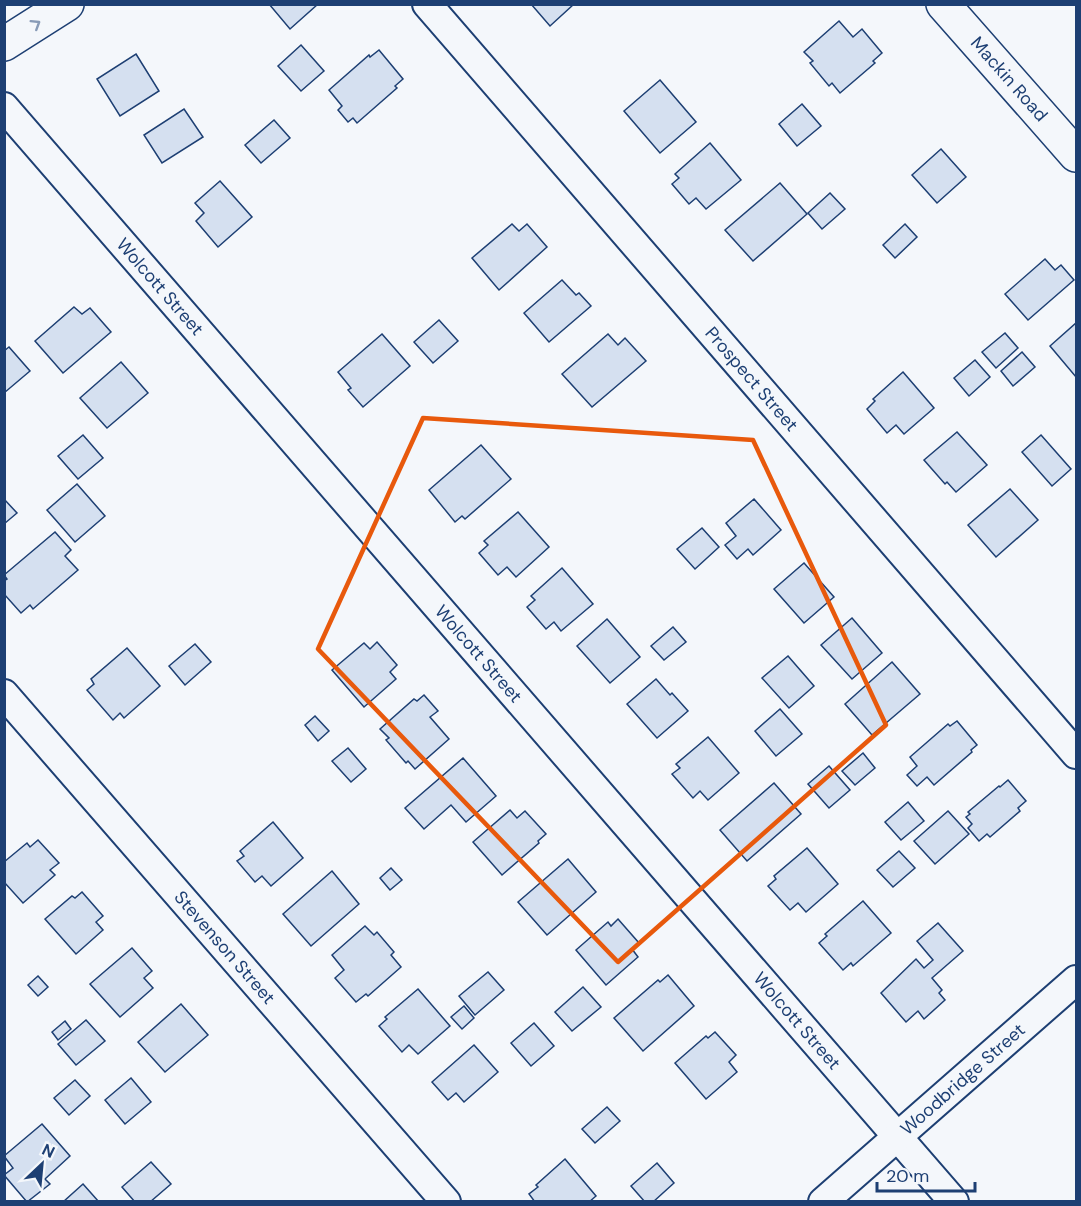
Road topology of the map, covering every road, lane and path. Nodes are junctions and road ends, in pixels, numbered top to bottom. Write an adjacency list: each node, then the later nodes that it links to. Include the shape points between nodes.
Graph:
1 (67, 4): 4 (street, one-way to 1)
2 (427, 4): 8 (street, Prospect Street)
3 (943, 4): 6 (street, Mackin Road)
4 (4, 44)
5 (4, 107): 10 (street, Wolcott Street)
6 (1077, 156)
7 (4, 694): 11 (street, Stevenson Street)
8 (1077, 754)
9 (1077, 980): 10 (street, Woodbridge Street)
10 (898, 1137): 12 (street, Woodbridge Street); 13 (street, Wolcott Street)
11 (446, 1202)
12 (823, 1202)
13 (954, 1202)

